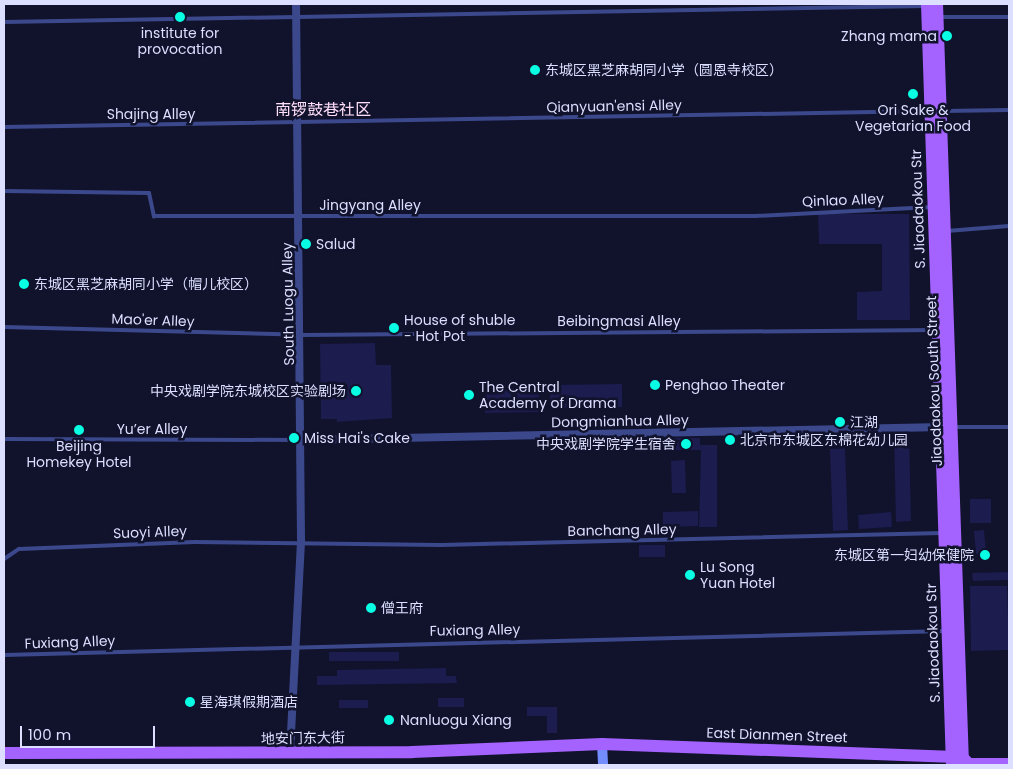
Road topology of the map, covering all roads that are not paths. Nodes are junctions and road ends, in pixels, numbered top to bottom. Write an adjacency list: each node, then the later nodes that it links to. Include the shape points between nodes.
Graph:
1 (296, 4): 3 (street, South Luogu Alley)
2 (930, 5): 3 (lane); 4 (main road, Jiaodaokou South Street); 8 (main road, Jiaodaokou South Street)
3 (296, 15): 6 (lane); 9 (street, South Luogu Alley)
4 (937, 17): 5 (lane); 8 (main road, Jiaodaokou South Street)
5 (1009, 17)
6 (4, 22)
7 (1009, 110): 8 (lane, Qianyuan'ensi Alley)
8 (935, 111): 9 (lane, Qianyuan'ensi Alley); 12 (main road, S. Jiaodaokou Str); 16 (main road, Jiaodaokou South Street)
9 (299, 124): 10 (lane, Shajing Alley); 13 (street, South Luogu Alley)
10 (4, 127)
11 (4, 191): 13 (lane, Jingyang Alley, via 149,193 154,216)
12 (932, 207): 14 (lane, Qinlao Alley); 18 (main road, S. Jiaodaokou Str)
13 (298, 216): 14 (lane, Jingyang Alley); 19 (street, South Luogu Alley)
14 (755, 216)
15 (1009, 226): 16 (lane)
16 (944, 231): 20 (main road, Jiaodaokou South Street)
17 (4, 327): 19 (lane, Mao'er Alley)
18 (936, 330): 19 (lane, Beibingmasi Alley); 20 (main road, S. Jiaodaokou Str)
19 (302, 335): 23 (street, South Luogu Alley)
20 (945, 427): 21 (lane); 23 (street, Dongmianhua Alley); 24 (main road, S. Jiaodaokou Str); 33 (main road, Jiaodaokou South Street)
21 (1009, 427)
22 (4, 439): 23 (lane, Yu’er Alley)
23 (301, 440): 25 (street, South Luogu Alley)
24 (944, 533): 25 (lane, Banchang Alley, via 441,545); 27 (main road, S. Jiaodaokou Str)
25 (301, 540): 26 (lane, Suoyi Alley, via 19,549); 28 (street, South Luogu Alley)
26 (4, 559)
27 (947, 631): 28 (lane, Fuxiang Alley); 33 (main road, S. Jiaodaokou Str)
28 (296, 646): 29 (lane, Fuxiang Alley); 31 (street, South Luogu Alley)
29 (4, 655)
30 (602, 744): 31 (main road, 地安门东大街); 33 (main road, East Dianmen Street); 35 (street)
31 (290, 752): 32 (main road, 地安门东大街)
32 (4, 753)
33 (957, 761): 34 (main road, East Dianmen Street)
34 (1009, 764)
35 (603, 765)

